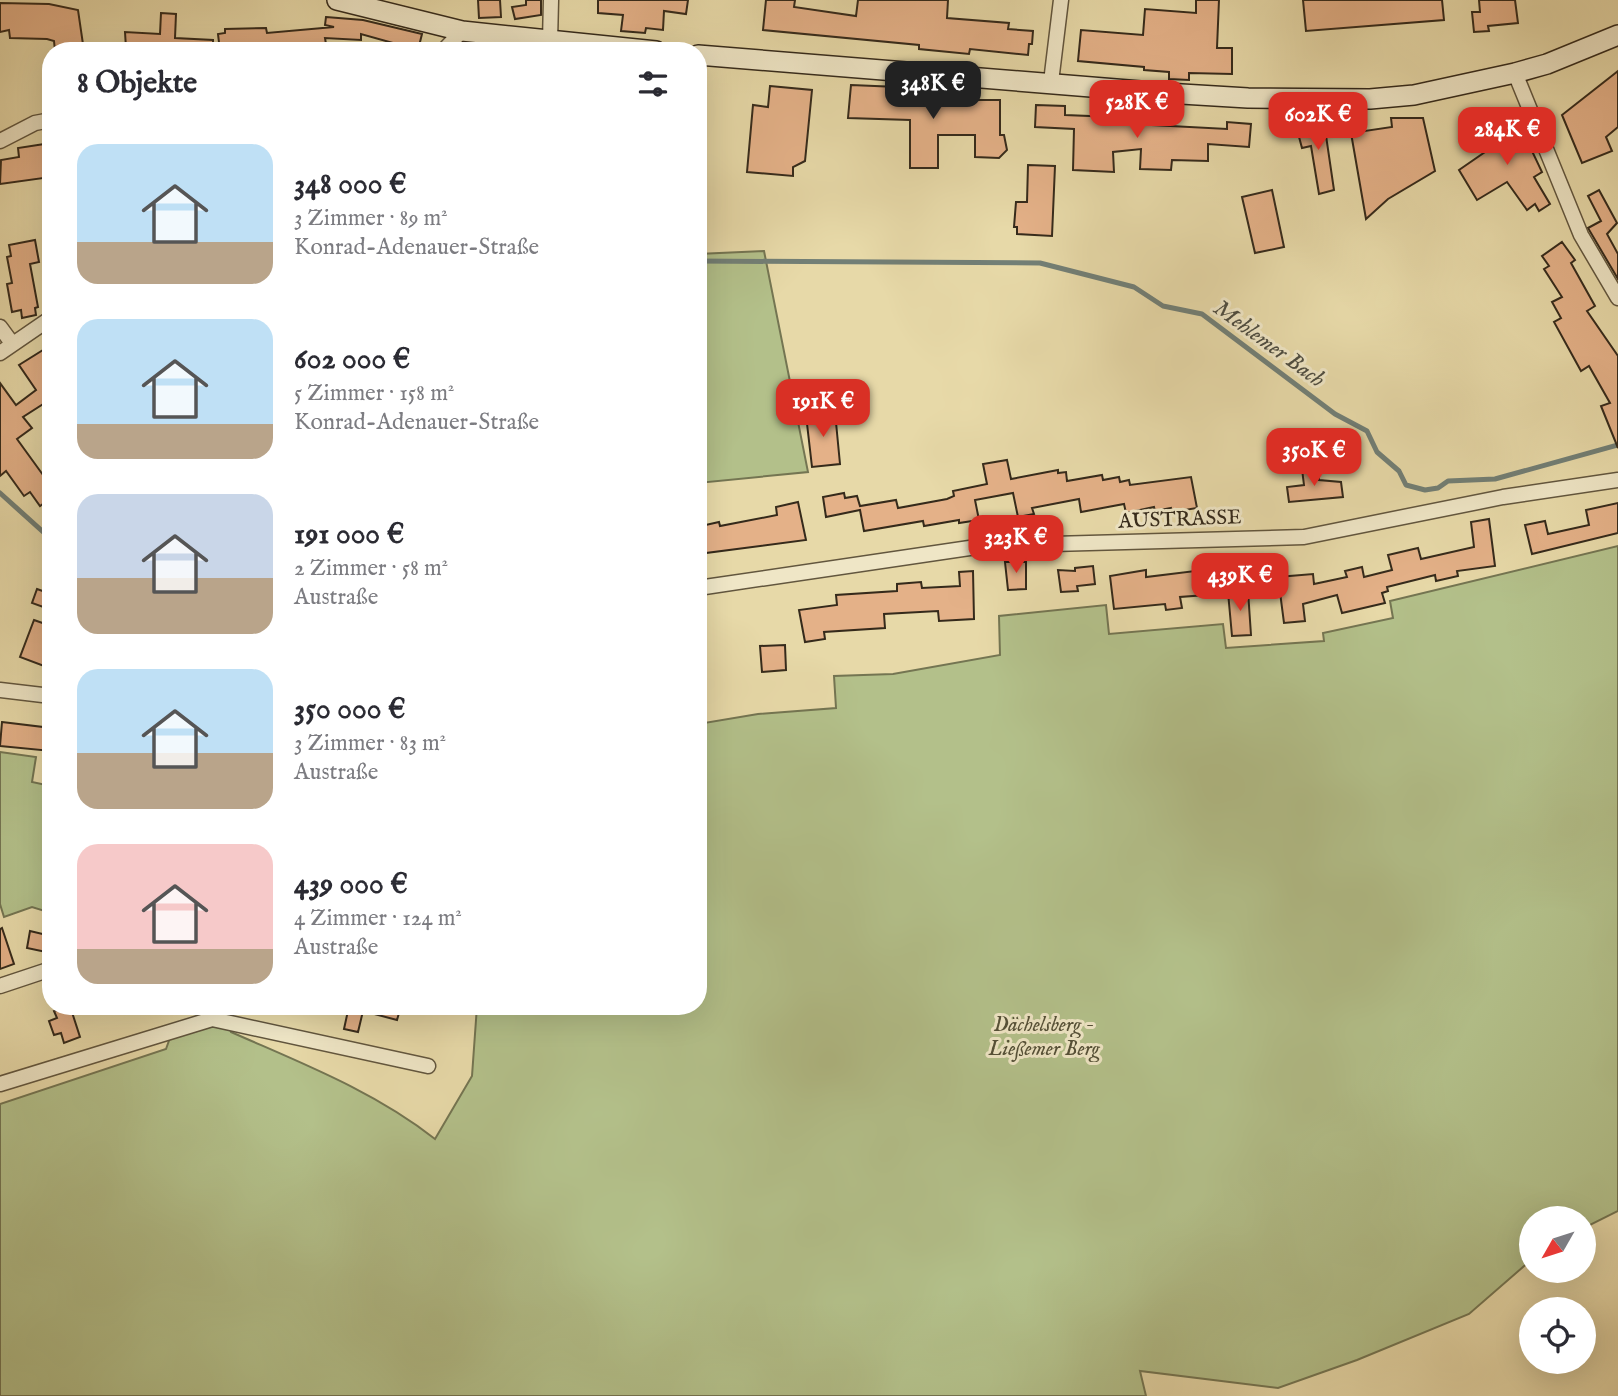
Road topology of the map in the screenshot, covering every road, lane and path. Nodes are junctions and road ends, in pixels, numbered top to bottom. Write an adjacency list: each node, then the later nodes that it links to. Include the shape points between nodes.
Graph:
1 (337, 0): 4 (main road)
2 (551, 0): 6 (street)
3 (1062, 0): 11 (street)
4 (462, 31): 6 (main road); 7 (street)
5 (1618, 35): 10 (main road)
6 (551, 41): 8 (main road)
7 (452, 42)
8 (562, 42)
9 (707, 56): 11 (main road)
10 (1515, 73): 11 (main road, via 1414,95 1370,99 1248,98); 14 (street, via 1581,235)
11 (1051, 82)
12 (42, 122): 13 (street)
13 (0, 141)
14 (1618, 298)
15 (42, 324): 17 (street)
16 (0, 327): 17 (street)
17 (5, 348)
18 (1618, 480): 19 (street, AUSTRASSE, via 1503,497 1304,537 984,546)
19 (707, 587)
20 (0, 690): 21 (street)
21 (42, 694)
22 (42, 972): 23 (street)
23 (0, 986)
24 (428, 1066): 25 (street, via 212,1018)
25 (0, 1084)

